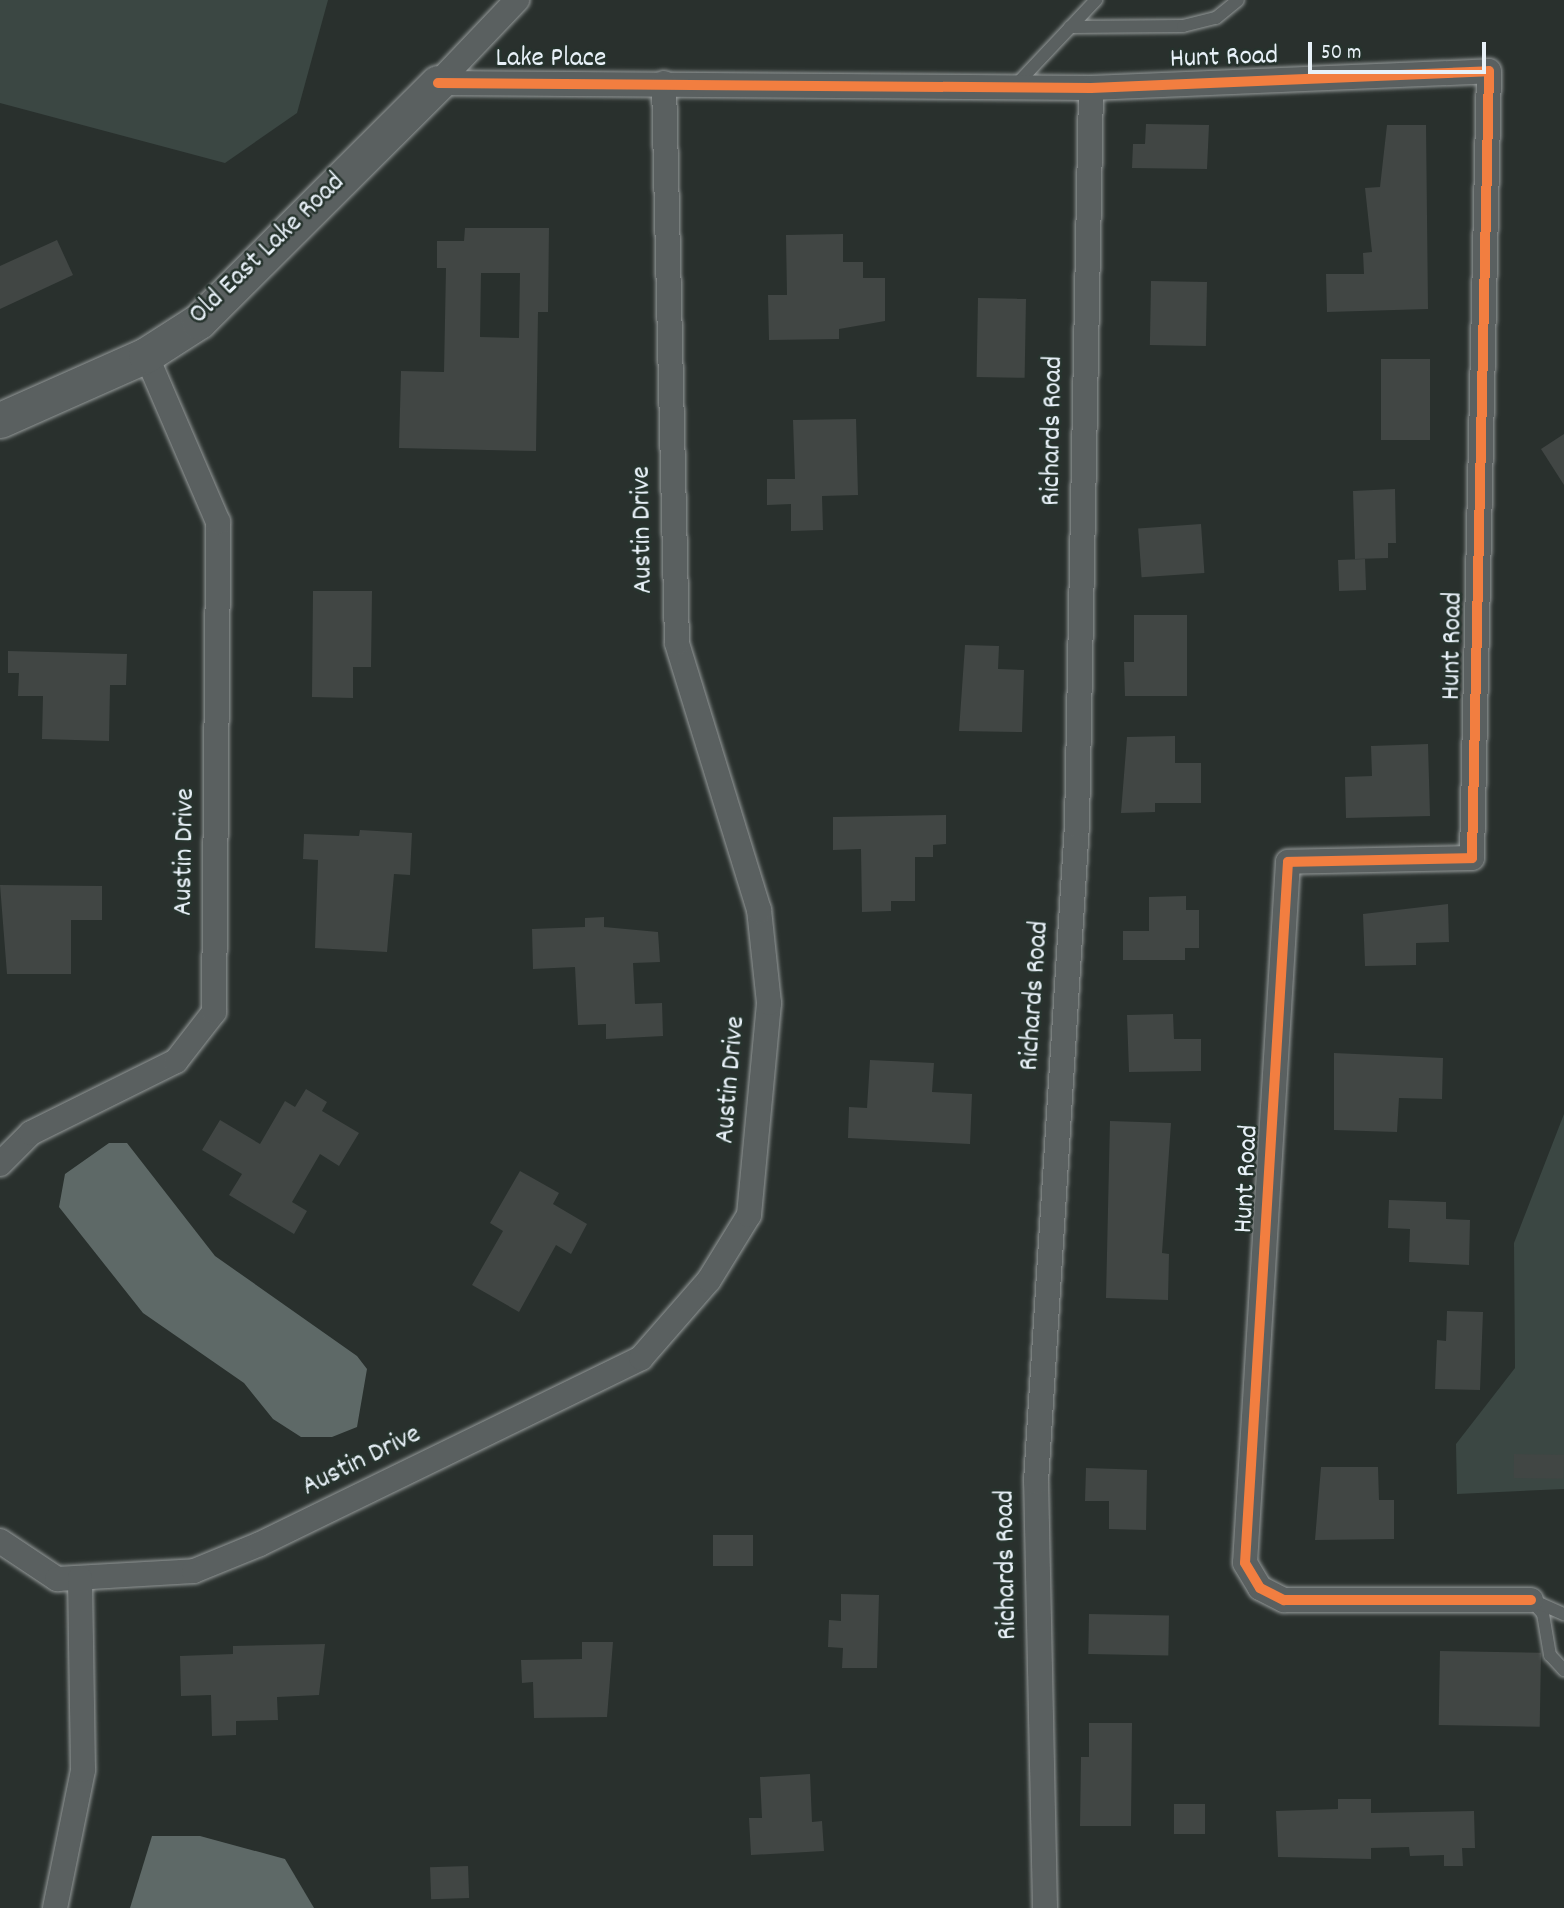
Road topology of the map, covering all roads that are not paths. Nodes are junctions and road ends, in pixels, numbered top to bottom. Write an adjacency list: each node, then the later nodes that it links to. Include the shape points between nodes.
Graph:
1 (517, 0): 5 (street)
2 (1096, 0): 4 (lane)
3 (1238, 0): 4 (lane, via 1216,18 1183,26)
4 (1070, 27): 7 (lane)
5 (438, 83): 6 (street, Lake Place); 9 (street, Old East Lake Road, via 199,321)
6 (664, 83): 7 (street, Hunt Road); 13 (street, Austin Drive, via 677,643 759,910 769,1003 749,1215 709,1280 641,1358 194,1571)
7 (1014, 87): 8 (street, Hunt Road)
8 (1091, 88): 14 (street, Hunt Road, via 1489,71 1472,858 1288,862 1245,1563 1260,1588 1284,1600); 18 (street, Richards Road, via 1077,825 1036,1482)
9 (146, 355): 10 (street, Old East Lake Road); 11 (street, Austin Drive, via 218,522 214,1012 176,1061 31,1133)
10 (0, 420)
11 (0, 1164)
12 (0, 1541): 13 (street, Austin Drive, via 57,1578)
13 (80, 1578): 17 (street, via 83,1770)
14 (1531, 1600): 15 (lane); 16 (lane, via 1543,1614 1550,1655)
15 (1564, 1614)
16 (1564, 1670)
17 (55, 1908)
18 (1045, 1908)

